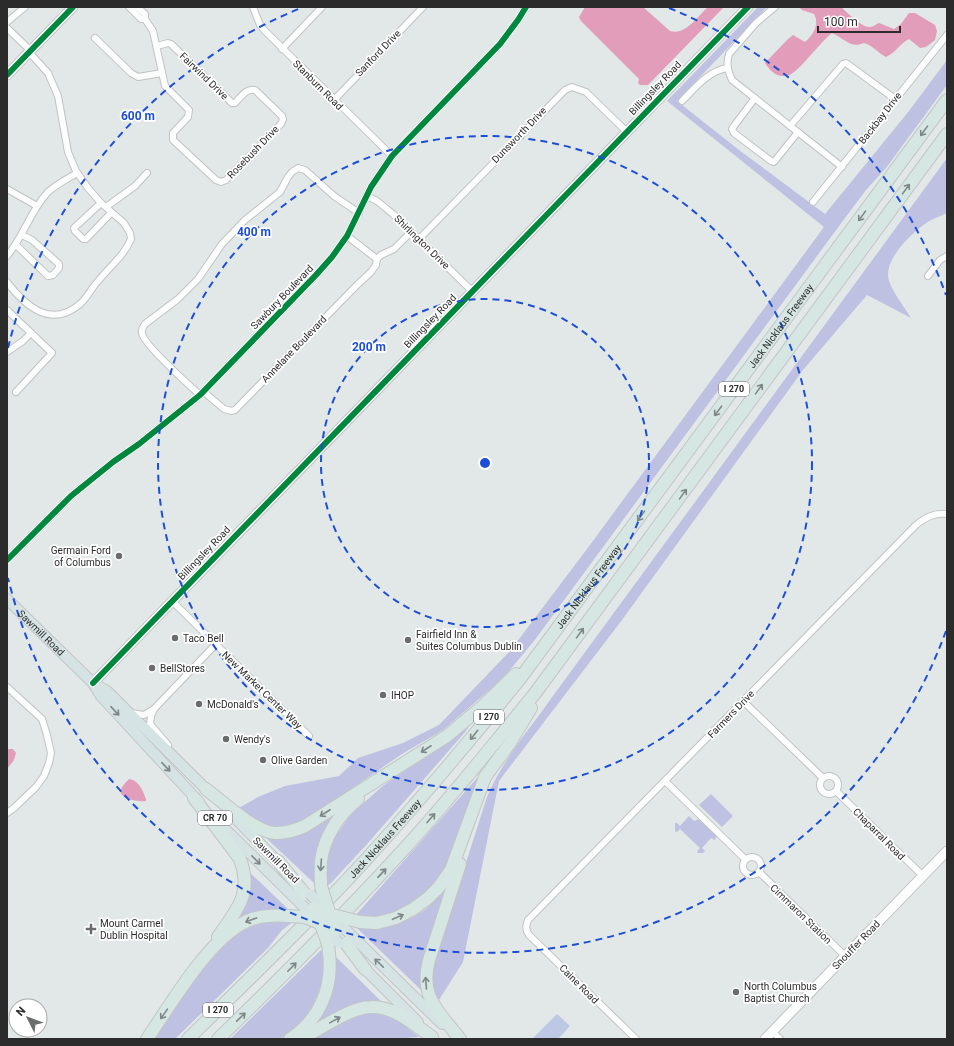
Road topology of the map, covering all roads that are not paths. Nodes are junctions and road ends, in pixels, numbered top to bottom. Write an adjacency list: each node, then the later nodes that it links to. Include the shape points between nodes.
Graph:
1 (25, 7): 12 (street)
2 (73, 7): 18 (street)
3 (129, 7): 11 (street, via 141,19)
4 (138, 7): 11 (street, via 145,14)
5 (253, 7): 17 (street, Stanburn Road, via 264,32)
6 (322, 7): 17 (street)
7 (423, 7): 24 (street, Sanford Drive)
8 (526, 7): 32 (street, Sawbury Boulevard, via 500,44)
9 (748, 7): 29 (street, Billingsley Road)
10 (775, 7): 19 (street, via 734,47 729,54)
11 (145, 19): 16 (street, via 153,30)
12 (7, 22)
13 (7, 28): 18 (street)
14 (947, 35): 23 (street, Backbay Drive)
15 (95, 38): 20 (street, via 138,77)
16 (156, 46): 20 (street); 27 (street, Fairwind Drive, via 171,44 232,103 250,89 255,90)
17 (282, 49): 24 (street, Stanburn Road)
18 (30, 52): 21 (street); 34 (street, via 48,73 58,96 68,152)
19 (727, 68): 22 (street, via 732,80); 26 (street, via 706,77)
20 (162, 73): 27 (street, Rosebush Drive, via 165,86 189,110 188,117 173,133 173,140 216,180 226,180)
21 (7, 75)
22 (755, 98): 28 (street); 30 (street, via 732,129 734,133 774,162)
23 (895, 99): 28 (street, via 846,63); 33 (street, Backbay Drive)
24 (334, 100): 32 (street, Stanburn Road)
25 (947, 100): 61 (highway, Jack Nicklaus Freeway / I 270, one-way to 61)
26 (682, 101)
27 (283, 119)
28 (790, 126): 30 (street)
29 (627, 132): 46 (street, Dunsworth Drive, via 586,92 572,87 565,90); 53 (street, Billingsley Road)
30 (798, 132): 33 (street)
31 (947, 134): 65 (highway, Jack Nicklaus Freeway / I 270, one-way to 31)
32 (392, 156): 37 (street, Sawbury Boulevard)
33 (842, 167): 38 (street, Backbay Drive)
34 (77, 173): 39 (street); 40 (street, via 57,185)
35 (148, 173): 39 (street, via 136,186)
36 (7, 189): 40 (street)
37 (367, 196): 42 (street, Sawbury Boulevard); 43 (street, Shirlington Drive, via 393,214)
38 (813, 202)
39 (103, 205): 41 (street); 41 (street, via 74,228 75,231 86,239)
40 (37, 206): 44 (street)
41 (111, 213): 52 (street, via 124,223 131,236 130,242 80,304 56,315 38,311 23,301)
42 (359, 213): 45 (street, Sawbury Boulevard); 58 (street, via 334,196 305,170 298,168 288,177 280,192 245,220 222,244 198,279 178,299 145,324 142,332 149,346)
43 (411, 232): 46 (street, Shirlington Drive); 50 (street, Annelane Boulevard, via 394,249)
44 (22, 235): 47 (street); 47 (street, via 32,240 59,264 60,268 48,276)
45 (347, 236): 50 (street); 58 (street, Sawbury Boulevard, via 316,276)
46 (419, 239): 53 (street, Shirlington Drive)
47 (16, 245): 48 (street)
48 (7, 256)
49 (947, 256): 51 (street, via 940,260)
50 (377, 259): 58 (street, Annelane Boulevard, via 371,272 235,410 232,412 224,409)
51 (928, 276)
52 (7, 282)
53 (472, 291): 63 (street, Billingsley Road)
54 (7, 310): 55 (street)
55 (31, 333): 56 (street); 57 (street, via 51,352 51,355)
56 (7, 352)
57 (16, 392)
58 (202, 393): 60 (street, Sawbury Boulevard, via 72,496)
59 (946, 514): 68 (street, Farmers Drive, via 933,515 916,525)
60 (7, 560)
61 (584, 594): 73 (highway, one-way to 73, via 512,677 484,704 447,736); 98 (highway, Jack Nicklaus Freeway / I 270, one-way to 98, via 519,680 388,835 286,943)
62 (7, 599): 66 (main road, Sawmill Road / CR 70)
63 (172, 601): 64 (street, New Market Center Way); 66 (street, Billingsley Road)
64 (216, 644): 69 (street, New Market Center Way); 71 (street, New Market Center Way)
65 (557, 664): 79 (highway, via 510,743 485,777); 99 (highway, Jack Nicklaus Freeway / I 270, one-way to 65, via 300,959 406,847 470,773)
66 (93, 683): 70 (main road, Sawmill Road / CR 70, via 107,690); 78 (main road, Sawmill Road / CR 70, one-way to 78, via 101,696)
67 (7, 687): 80 (street, via 42,719 50,753 44,776 31,792)
68 (743, 701): 74 (street, Chaparral Road); 75 (street, Farmers Drive)
69 (154, 709): 70 (street, via 144,714); 72 (street, via 150,724 167,744)
70 (129, 712): 72 (main road, Sawmill Road / CR 70)
71 (309, 736)
72 (171, 754): 76 (main road, Sawmill Road / CR 70)
73 (405, 763): 76 (highway, one-way to 76, via 305,826 276,834 254,826); 88 (highway, one-way to 88, bridge, via 354,802 332,828 321,862 321,886)
74 (823, 778): 77 (street, Chaparral Road, via 836,778 839,786); 77 (street, Chaparral Road, via 820,784 823,791 830,794)
75 (665, 781): 82 (street, Cimmaron Station); 90 (street, Farmers Drive, via 528,920)
76 (206, 789): 83 (main road, Sawmill Road / CR 70)
77 (836, 791): 85 (street, Chaparral Road)
78 (194, 798): 86 (main road, Sawmill Road / CR 70, one-way to 86); 93 (highway, via 240,859 245,880 240,904)
79 (475, 804): 88 (highway, one-way to 79, bridge, via 360,922 377,922 396,918 428,898 451,870); 102 (highway, one-way to 79, via 430,999 426,972 471,829)
80 (7, 813)
81 (947, 851): 85 (street, Snouffer Road)
82 (745, 859): 84 (street, Cimmaron Station, via 753,856 758,859 761,867); 84 (street, Cimmaron Station, via 745,872 752,875)
83 (278, 861): 86 (highway)
84 (759, 872): 92 (street, Cimmaron Station)
85 (923, 876): 92 (street, Snouffer Road)
86 (303, 899): 87 (highway); 88 (main road, Sawmill Road / CR 70, bridge); 89 (main road, Sawmill Road / CR 70, bridge)
87 (314, 908): 88 (highway, bridge); 89 (highway, bridge)
88 (329, 914): 91 (highway, bridge)
89 (320, 923): 91 (highway, bridge); 93 (highway, one-way to 93, bridge, via 305,917 277,915 247,921 231,931); 100 (highway, bridge, via 328,944 328,988 320,1008 307,1025)
90 (526, 927): 103 (street, Caine Road, via 529,935)
91 (345, 937): 94 (highway); 102 (main road, one-way to 91)
92 (845, 956): 95 (street, Snouffer Road)
93 (199, 965): 97 (highway, one-way to 97)
94 (365, 969): 96 (main road)
95 (772, 1031): 104 (street, Snouffer Road); 105 (street)
96 (434, 1038): 101 (highway, one-way to 96, via 353,1010 372,1006 402,1017)
97 (147, 1039)
98 (188, 1039)
99 (218, 1039)
100 (290, 1039)
101 (301, 1039)
102 (459, 1039)
103 (636, 1039)
104 (765, 1039)
105 (780, 1039)

